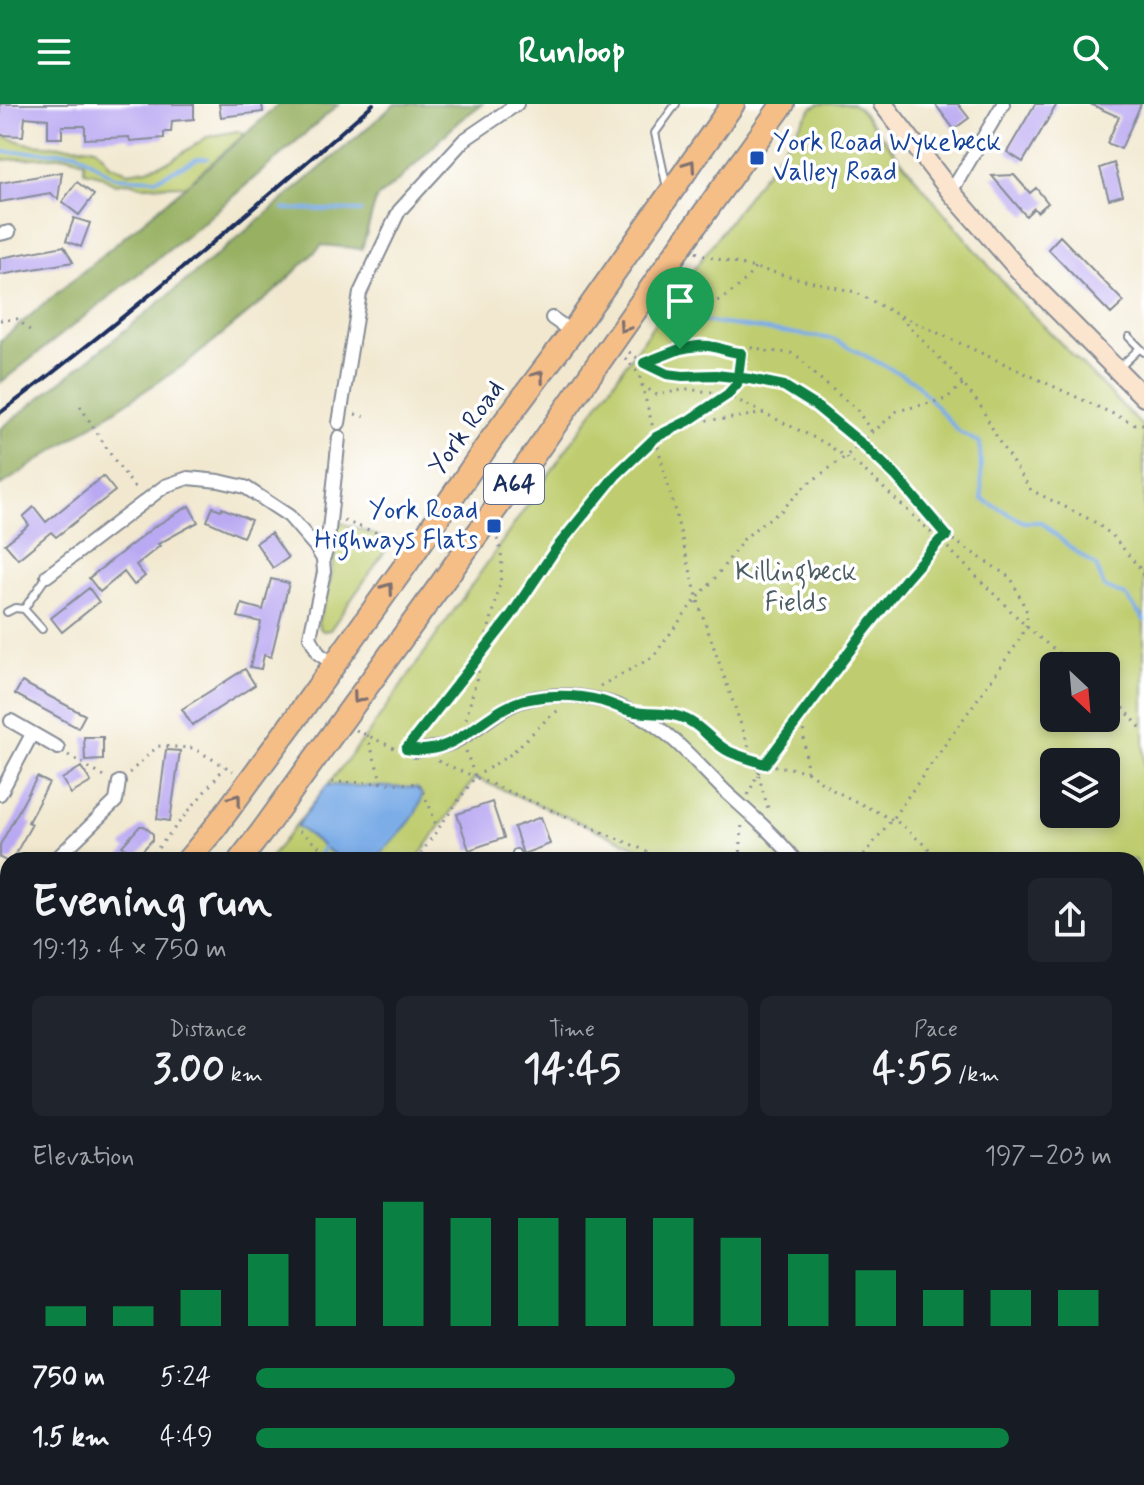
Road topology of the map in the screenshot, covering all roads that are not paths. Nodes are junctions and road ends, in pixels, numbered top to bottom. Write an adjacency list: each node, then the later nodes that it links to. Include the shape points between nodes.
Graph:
1 (517, 104): 15 (street, via 464,140 399,211 360,293)
2 (676, 104): 8 (lane, via 655,133)
3 (733, 104): 8 (highway, York Road / A64, one-way to 3)
4 (783, 104): 29 (highway, A64, one-way to 29)
5 (883, 104): 7 (street)
6 (1003, 104): 7 (street)
7 (951, 192): 13 (street)
8 (668, 195): 10 (highway, York Road / A64)
9 (552, 318): 10 (street)
10 (572, 332): 22 (highway, York Road / A64, one-way to 10)
11 (1129, 337): 12 (lane)
12 (1142, 350): 13 (lane)
13 (1117, 370): 14 (street)
14 (1144, 397)
15 (339, 423)
16 (339, 437): 17 (street)
17 (323, 559): 18 (street, via 289,516 245,487 188,478 165,486); 22 (street, via 310,637 319,654)
18 (47, 576): 19 (lane)
19 (24, 609): 20 (lane); 21 (lane)
20 (7, 612)
21 (42, 629)
22 (334, 664): 31 (highway, York Road / A64, one-way to 22)
23 (11, 721): 24 (street)
24 (32, 734): 25 (street); 28 (street)
25 (58, 748)
26 (411, 750): 34 (street, via 448,745 524,700 549,696 602,701 633,712 664,732)
27 (119, 782): 30 (street, via 116,801)
28 (0, 794)
29 (272, 818): 32 (highway, A64); 33 (highway)
30 (63, 852)
31 (194, 852)
32 (246, 852)
33 (256, 852)
34 (787, 852)

